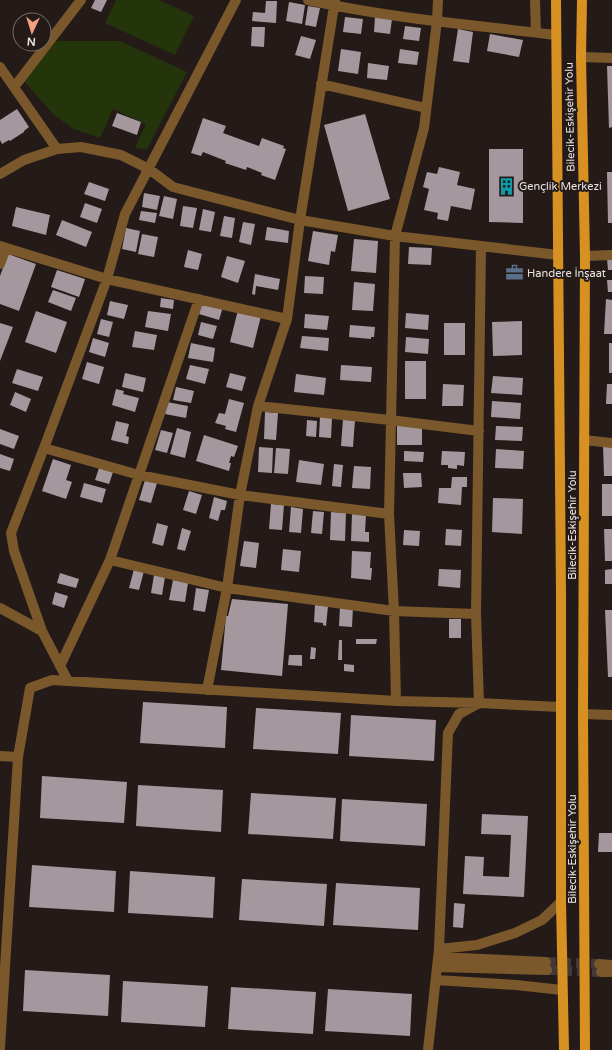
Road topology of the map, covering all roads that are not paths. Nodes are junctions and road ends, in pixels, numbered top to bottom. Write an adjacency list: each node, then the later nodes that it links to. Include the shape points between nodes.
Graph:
1 (81, 0): 16 (street)
2 (236, 0): 19 (street)
3 (308, 0): 8 (street)
4 (438, 0): 9 (street)
5 (535, 0): 10 (street)
6 (556, 0): 11 (main road, Bilecik-Eskişehir Yolu)
7 (582, 0): 12 (main road, Bilecik-Eskişehir Yolu)
8 (334, 3): 9 (street); 15 (street)
9 (437, 21): 10 (street); 17 (street)
10 (536, 32): 11 (street)
11 (556, 35): 25 (main road, Bilecik-Eskişehir Yolu)
12 (581, 57): 13 (street); 27 (main road, Bilecik-Eskişehir Yolu)
13 (612, 58)
14 (0, 67): 16 (street)
15 (321, 84): 17 (street); 21 (street)
16 (15, 86): 18 (street)
17 (426, 108): 22 (street, via 424,128)
18 (57, 149): 19 (street, via 81,147 121,155); 20 (street, via 24,160)
19 (149, 169): 21 (street, via 173,187); 29 (street, via 125,214)
20 (0, 174)
21 (300, 220): 22 (street); 31 (street)
22 (395, 236): 24 (street); 33 (street)
23 (3, 247): 28 (street); 29 (street)
24 (481, 247): 25 (street); 34 (street)
25 (558, 255): 52 (main road, Bilecik-Eskişehir Yolu)
26 (612, 255): 27 (street)
27 (585, 256): 35 (main road, Bilecik-Eskişehir Yolu)
28 (0, 264)
29 (107, 279): 30 (street); 37 (street)
30 (199, 299): 31 (street); 38 (street)
31 (286, 319): 32 (street)
32 (258, 406): 33 (street); 39 (street)
33 (390, 420): 34 (street); 40 (street)
34 (479, 431): 45 (street)
35 (584, 440): 36 (street); 53 (main road, Bilecik-Eskişehir Yolu)
36 (612, 443)
37 (44, 448): 38 (street); 46 (street, via 11,534 14,551)
38 (139, 475): 39 (street); 41 (street)
39 (240, 495): 40 (street); 42 (street)
40 (389, 514): 44 (street)
41 (110, 560): 42 (street); 47 (street)
42 (228, 588): 44 (street); 49 (street)
43 (0, 608): 46 (street)
44 (394, 611): 45 (street); 50 (street)
45 (476, 614): 51 (street)
46 (42, 631): 47 (street)
47 (60, 666): 48 (street)
48 (68, 681): 49 (street); 56 (street, via 52,680 30,688)
49 (207, 690): 50 (street)
50 (396, 700): 51 (street)
51 (479, 703): 52 (street); 58 (street, via 459,714 448,733)
52 (560, 707): 57 (main road, Bilecik-Eskişehir Yolu)
53 (583, 714): 54 (street); 67 (main road, Bilecik-Eskişehir Yolu)
54 (612, 715)
55 (0, 756): 56 (street)
56 (18, 757): 64 (street)
57 (561, 902): 58 (street, via 542,920 515,933); 63 (main road, Bilecik-Eskişehir Yolu)
58 (439, 953): 60 (street); 60 (street, via 547,966)
59 (612, 965): 61 (street, via 600,968)
60 (438, 967): 62 (street)
61 (612, 972)
62 (436, 980): 63 (street); 65 (street)
63 (562, 990): 66 (main road, Bilecik-Eskişehir Yolu)
64 (0, 1048)
65 (428, 1050)
66 (564, 1050)
67 (585, 1050)

